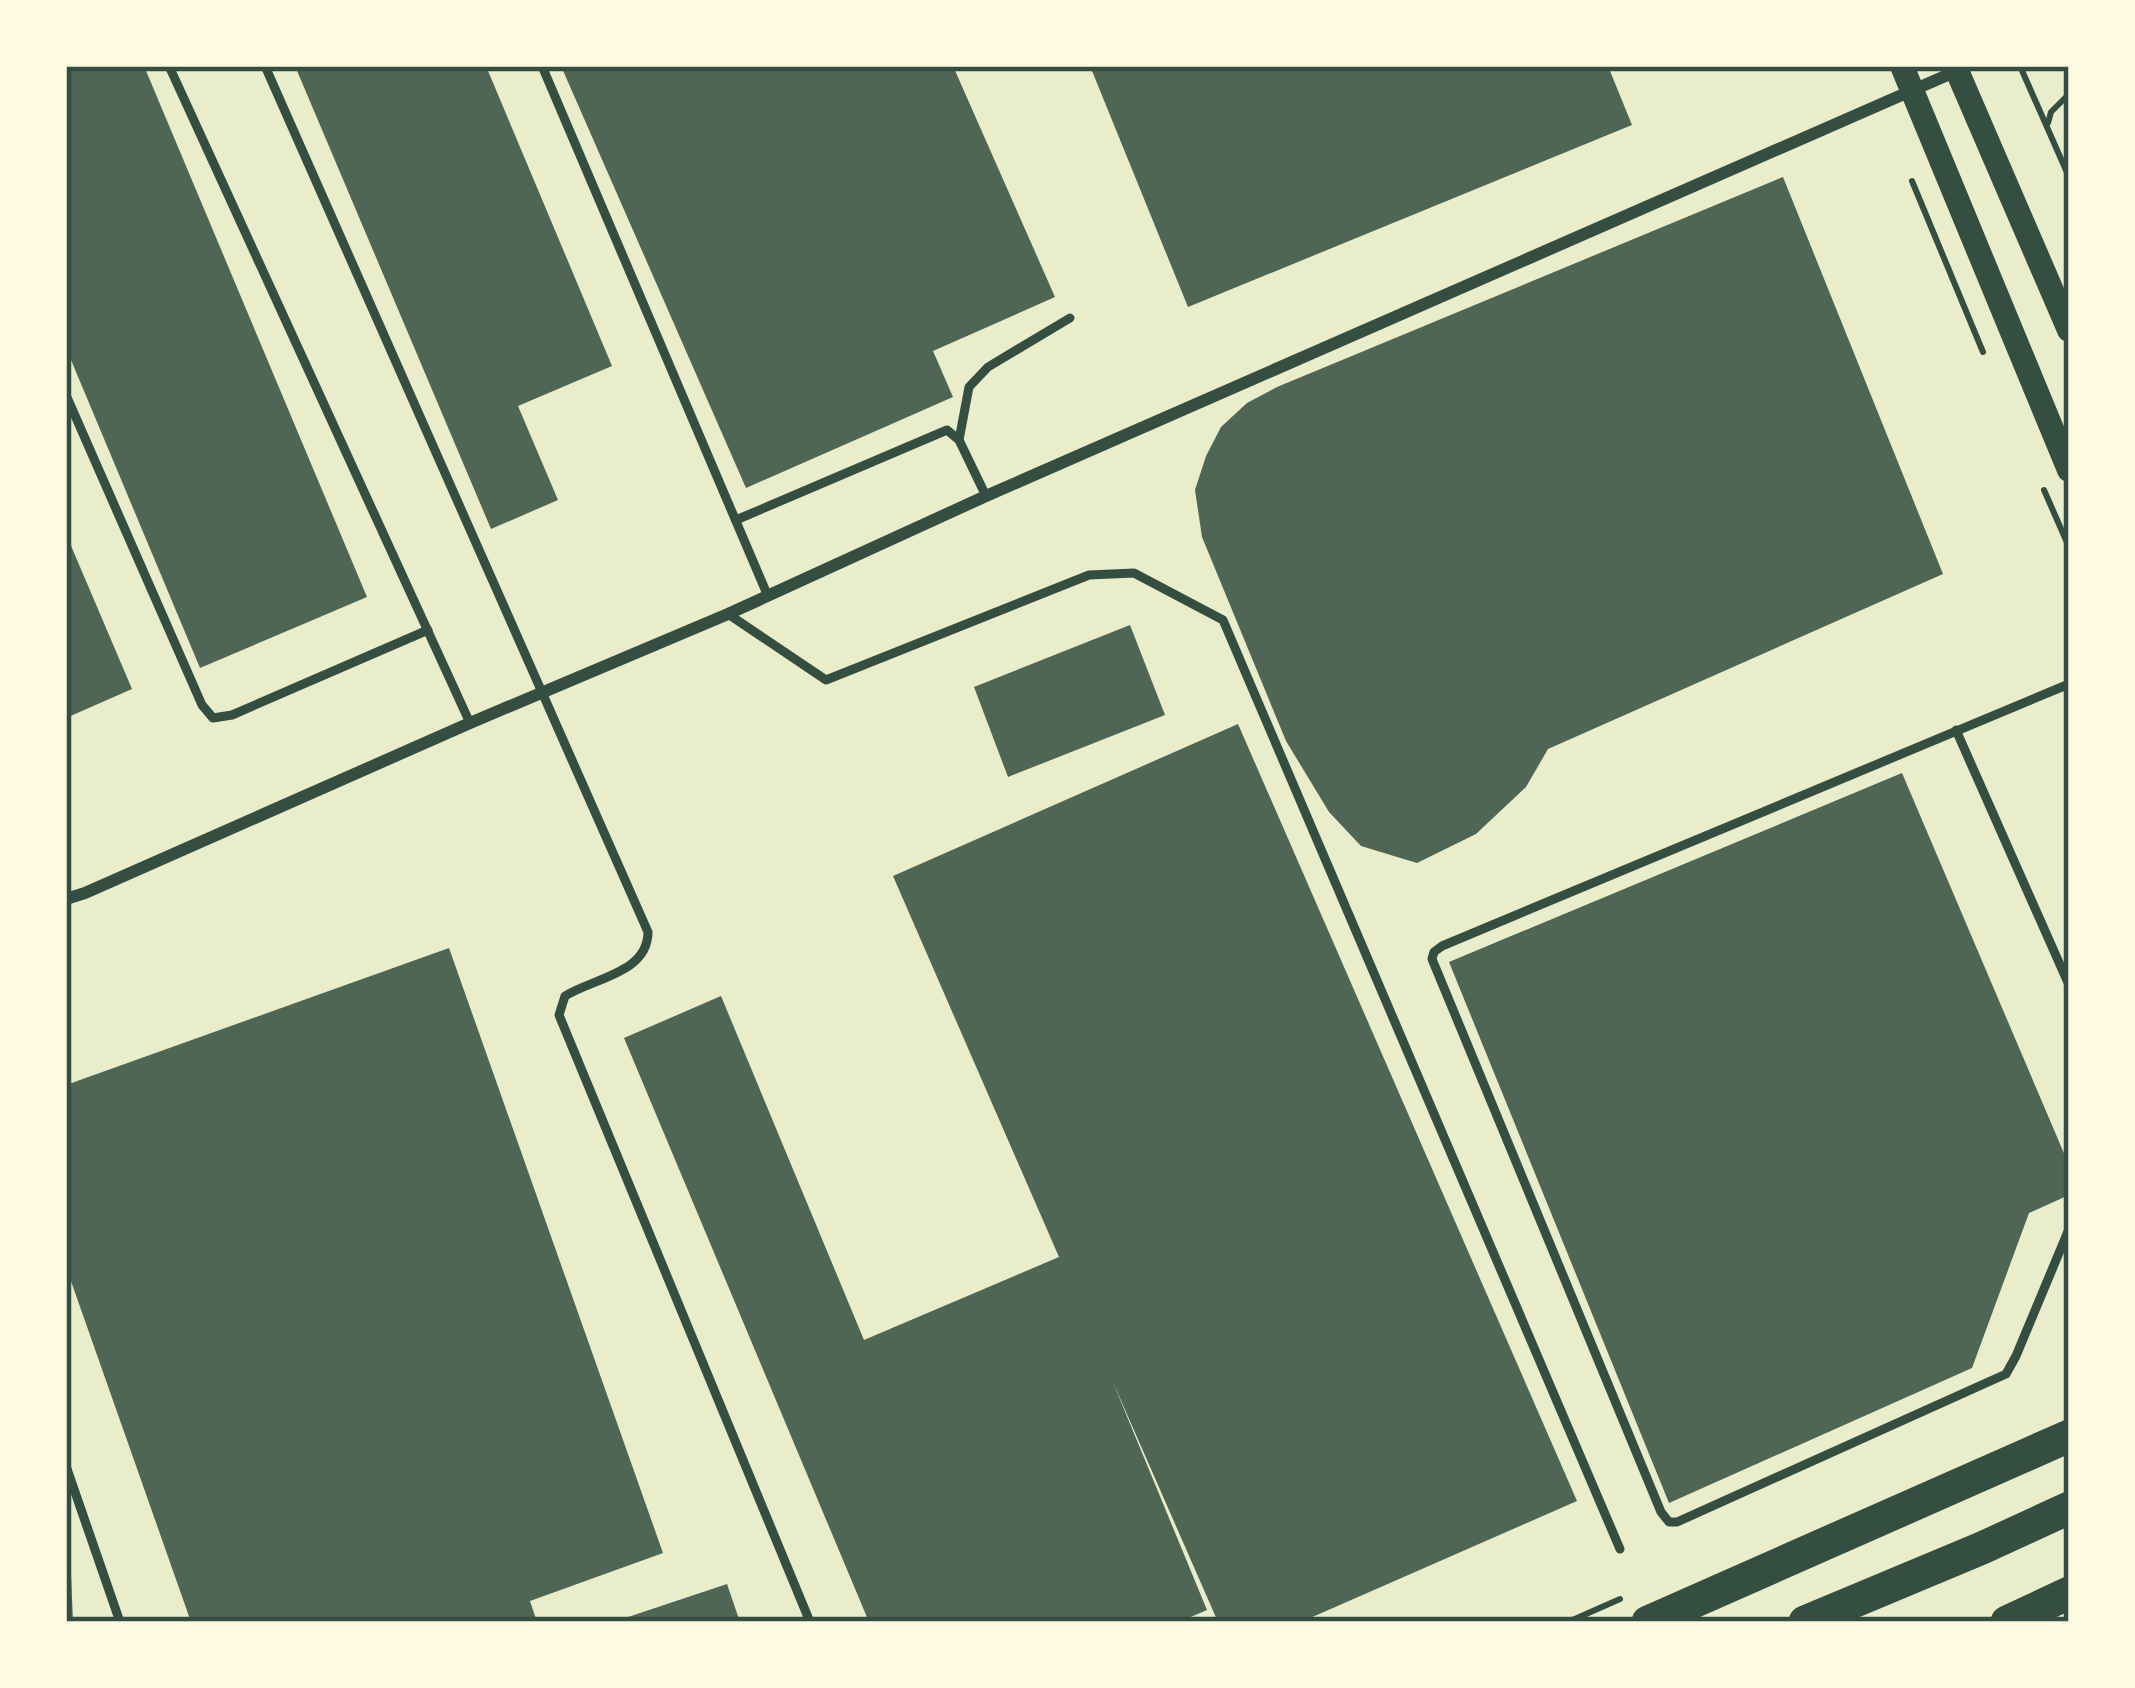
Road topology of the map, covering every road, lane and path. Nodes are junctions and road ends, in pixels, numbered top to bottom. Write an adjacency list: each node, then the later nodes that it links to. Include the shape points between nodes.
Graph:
1 (169, 66): 20 (lane)
2 (265, 66): 22 (lane)
3 (542, 66): 17 (lane)
4 (1902, 66): 7 (main road)
5 (2020, 66): 9 (path)
6 (1960, 68): 7 (street); 12 (main road)
7 (1912, 90): 15 (main road); 16 (street)
8 (2069, 94): 9 (path)
9 (2047, 126): 10 (path)
10 (2069, 177)
11 (1070, 318): 14 (lane, via 968,387)
12 (2069, 330)
13 (66, 395): 20 (lane, via 213,718)
14 (959, 440): 16 (lane); 17 (lane, via 938,432)
15 (2069, 470)
16 (986, 496): 18 (street)
17 (736, 520): 18 (lane)
18 (767, 594): 19 (street)
19 (728, 614): 22 (street); 31 (lane, via 826,680 1089,575 1134,573 1223,620)
20 (428, 630): 23 (lane)
21 (2069, 684): 24 (lane)
22 (542, 692): 23 (street); 34 (lane, via 648,932 642,957 565,996 560,1015)
23 (470, 723): 25 (street)
24 (1956, 730): 26 (lane); 27 (lane, via 1442,946 1432,959 1669,1522 2006,1374)
25 (66, 898)
26 (2069, 985)
27 (2069, 1229)
28 (2066, 1436): 35 (highway)
29 (66, 1466): 33 (lane)
30 (2069, 1508): 36 (highway)
31 (1620, 1549)
32 (2069, 1594): 37 (highway)
33 (120, 1622)
34 (809, 1622)
35 (1648, 1622)
36 (1805, 1622)
37 (2007, 1622)

